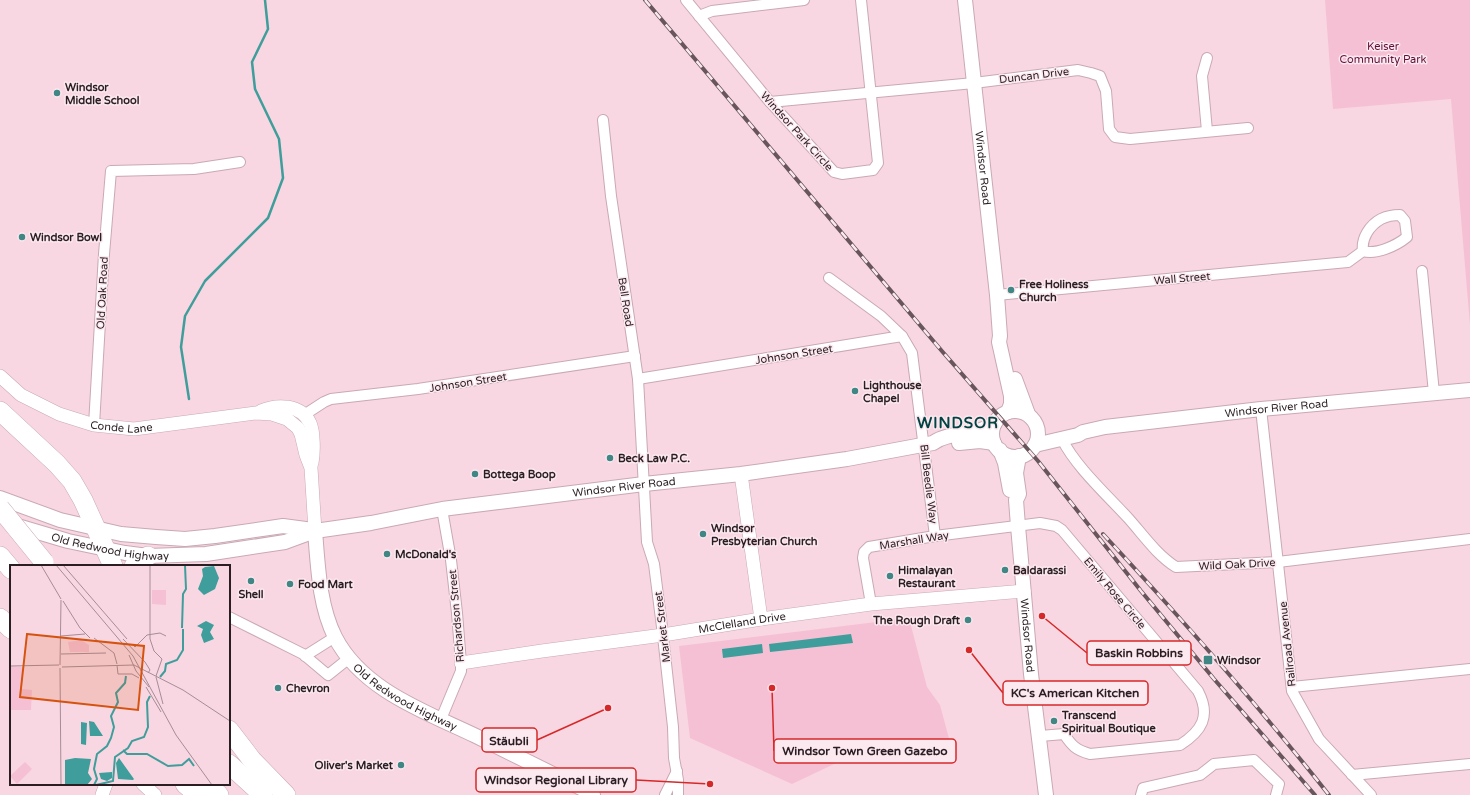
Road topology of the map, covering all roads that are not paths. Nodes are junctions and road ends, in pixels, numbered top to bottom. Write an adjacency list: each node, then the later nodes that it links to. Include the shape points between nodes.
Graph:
1 (686, 0): 5 (street, Windsor Park Circle)
2 (804, 0): 5 (street, via 712,11)
3 (861, 0): 8 (street, Windsor Park Circle)
4 (965, 0): 7 (main road, Windsor Road)
5 (699, 16): 9 (street, Windsor Park Circle)
6 (1207, 58): 12 (street, via 1202,76)
7 (974, 83): 8 (street, Duncan Drive); 12 (street, Duncan Drive, via 1078,70 1091,72 1100,76 1106,91 1109,129 1115,137 1130,139); 17 (main road, Windsor Road)
8 (871, 91): 9 (street, Duncan Drive); 9 (street, Windsor Park Circle, via 878,163 873,170 842,174 834,172)
9 (770, 102)
10 (603, 120): 20 (street, Bell Road, via 610,196)
11 (1248, 128): 12 (street, Duncan Drive)
12 (1207, 131)
13 (240, 162): 32 (street, Old Oak Road, via 194,169 111,171)
14 (1363, 250): 14 (street, via 1365,234 1381,219 1400,215 1405,220 1407,237 1399,244 1368,252); 17 (street, Wall Street, via 1348,262)
15 (1422, 271): 24 (street)
16 (829, 278): 18 (street, Bill Beedie Way, via 881,316)
17 (997, 295): 19 (main road, Windsor Road)
18 (902, 336): 22 (street, Johnson Street); 36 (street, Bill Beedie Way, via 912,353)
19 (1000, 336): 27 (main road, Windsor Road, via 999,342 1011,396); 29 (main road, Windsor Road, via 1005,341)
20 (635, 356): 22 (street, Bell Road); 30 (street, Johnson Street, via 418,389 332,399)
21 (0, 376): 32 (street, Conde Lane, via 21,395 58,414)
22 (638, 379): 42 (street, Bell Road)
23 (1470, 390): 24 (main road, Windsor River Road)
24 (1434, 393): 25 (main road, Windsor River Road)
25 (1261, 409): 34 (main road, Windsor River Road, via 1105,427); 56 (street, Railroad Avenue)
26 (0, 411): 49 (highway, via 72,481)
27 (1008, 412): 29 (main road, via 1019,411); 31 (main road)
28 (256, 413): 30 (street, Conde Lane, via 279,406 293,408); 32 (street, Conde Lane, via 134,429); 40 (street, Conde Lane, via 280,416 298,428)
29 (1028, 414): 33 (main road)
30 (304, 415): 40 (street, Conde Lane, via 312,431 314,454)
31 (995, 423): 36 (main road, Windsor River Road, via 986,429 939,438); 38 (main road, via 993,433)
32 (94, 424)
33 (1037, 428): 34 (main road, Windsor River Road, via 1054,432); 37 (main road)
34 (1083, 432): 35 (main road, Windsor River Road)
35 (1062, 439): 37 (main road, Windsor River Road); 56 (street, Wild Oak Drive, via 1068,451 1114,504 1164,559 1176,567)
36 (929, 444): 38 (main road, Windsor River Road, via 941,446 969,441); 41 (main road, Windsor River Road); 51 (street, Bill Beedie Way)
37 (1035, 445): 39 (main road)
38 (997, 447): 39 (main road, via 1009,455); 44 (main road, Windsor Road, via 1005,463 1012,495)
39 (1019, 456): 44 (main road, Windsor Road)
40 (311, 468): 50 (street, Conde Lane)
41 (741, 474): 42 (main road, Windsor River Road); 63 (street)
42 (644, 484): 46 (main road, Windsor River Road); 65 (street, Market Street, via 647,542 654,564)
43 (0, 498): 49 (main road, Old Redwood Highway, via 60,520)
44 (1016, 500): 48 (main road, Windsor Road)
45 (0, 508): 57 (highway, bridge)
46 (442, 509): 50 (main road, Windsor River Road); 69 (street, Richardson Street, via 451,560)
47 (0, 520): 54 (main road, Old Redwood Highway)
48 (1018, 526): 51 (street, Marshall Way); 59 (main road, Windsor Road); 74 (street, Emily Rose Circle, via 1048,524 1062,530 1203,701 1200,728 1193,737 1180,745 1090,754 1071,745 1064,734)
49 (95, 528): 50 (main road, Old Redwood Highway, via 122,534 185,538 283,526); 54 (highway)
50 (315, 531): 55 (main road, Old Redwood Highway, via 285,542); 66 (main road, Old Redwood Highway, via 324,606)
51 (935, 536): 60 (street, Marshall Way, via 870,547 864,552)
52 (1470, 539): 56 (street, Wild Oak Drive)
53 (0, 556): 58 (highway)
54 (109, 558): 55 (main road, Old Redwood Highway)
55 (142, 561)
56 (1278, 562): 71 (street, Railroad Avenue)
57 (45, 564)
58 (10, 568)
59 (1024, 591): 60 (street, McClelland Drive); 74 (main road, Windsor Road, via 1031,674)
60 (871, 604): 63 (street, McClelland Drive)
61 (0, 618): 64 (highway)
62 (230, 618): 67 (street)
63 (760, 618): 65 (street, McClelland Drive)
64 (10, 628)
65 (663, 635): 69 (street, McClelland Drive); 77 (street, Market Street)
66 (335, 637): 67 (street); 68 (main road, Old Redwood Highway)
67 (305, 656): 68 (street, via 328,674)
68 (348, 659): 72 (main road, Old Redwood Highway, via 391,694)
69 (461, 663): 72 (street, Richardson Street, via 461,671)
70 (1470, 669): 71 (street)
71 (1292, 687): 78 (street, Railroad Avenue, via 1319,740)
72 (441, 719): 83 (main road, Old Redwood Highway)
73 (230, 731): 90 (highway, via 252,760)
74 (1040, 736): 94 (main road, Windsor Road)
75 (1470, 764): 78 (street)
76 (230, 765): 89 (highway)
77 (677, 771): 92 (street); 93 (street, Market Street)
78 (1352, 775): 96 (street, Railroad Avenue)
79 (106, 785): 85 (street)
80 (144, 785): 86 (street)
81 (186, 785): 87 (highway)
82 (208, 785): 88 (highway)
83 (589, 792): 91 (main road, Old Redwood Highway)
84 (1142, 792): 95 (street, via 1200,775 1214,764 1254,760 1279,784)
85 (102, 795)
86 (155, 795)
87 (198, 795)
88 (219, 795)
89 (264, 795)
90 (286, 795)
91 (605, 795)
92 (665, 795)
93 (678, 795)
94 (1046, 795)
95 (1276, 795)
96 (1371, 795)

